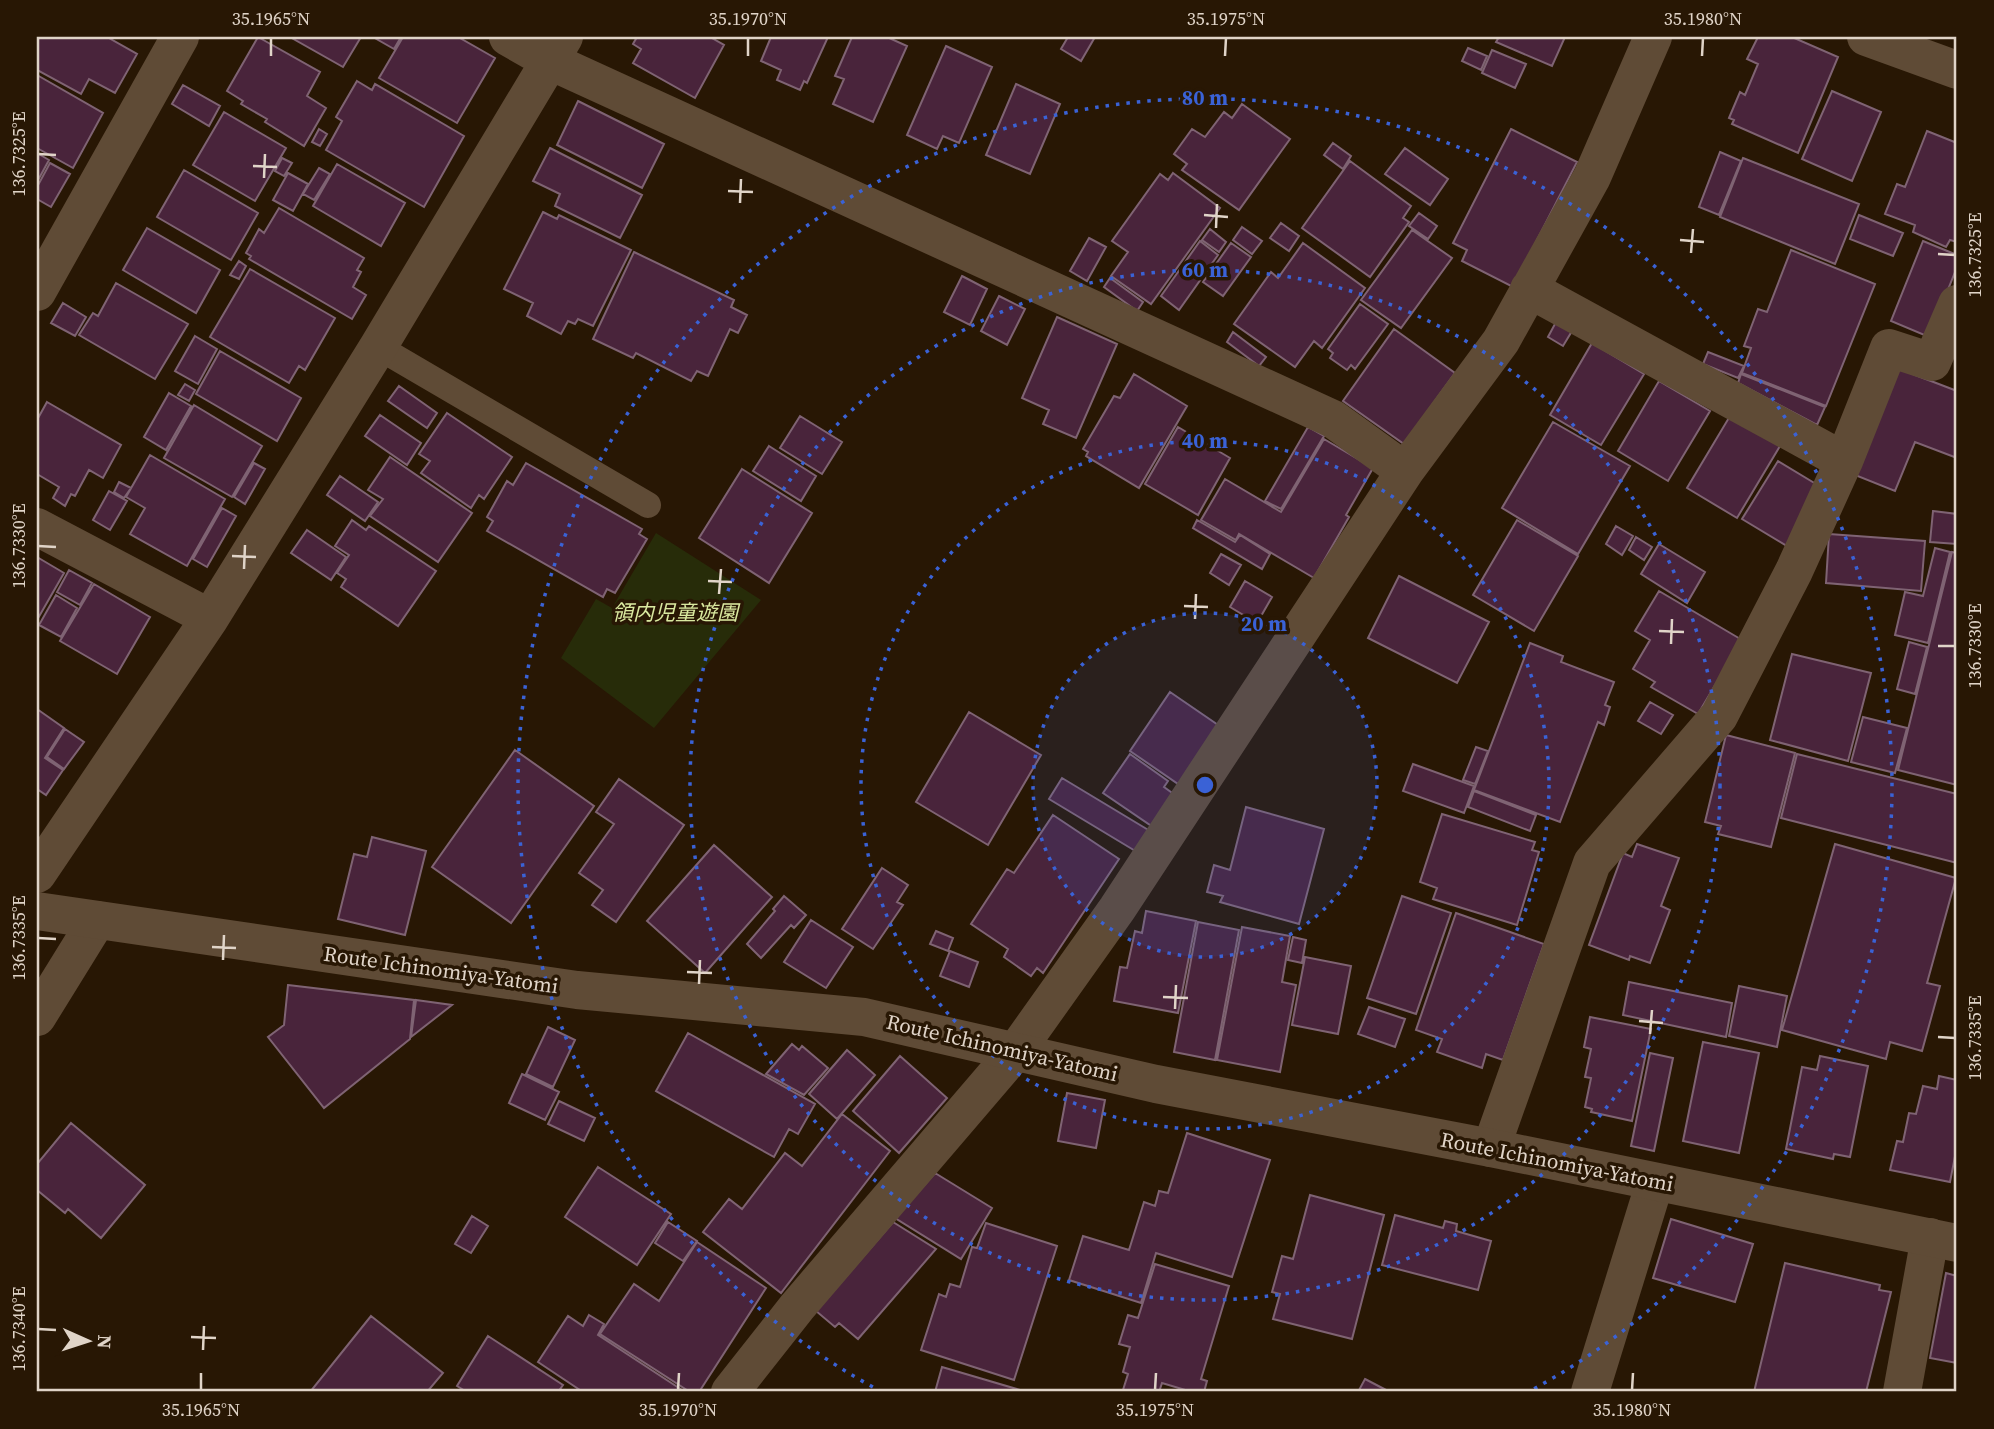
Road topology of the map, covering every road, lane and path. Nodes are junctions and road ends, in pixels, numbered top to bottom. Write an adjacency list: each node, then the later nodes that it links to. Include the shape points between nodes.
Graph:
1 (180, 37): 8 (street)
2 (508, 37): 5 (street)
3 (1653, 37): 7 (street, via 1592,177)
4 (1866, 37): 6 (street)
5 (557, 49): 10 (street); 12 (street, via 1332,419)
6 (1957, 70)
7 (1529, 289): 11 (street); 12 (street, via 1501,341)
8 (37, 292)
9 (1957, 304): 11 (street, via 1932,362 1889,348)
10 (378, 347): 13 (lane); 15 (street)
11 (1844, 461): 21 (street, via 1794,571 1719,716 1592,863)
12 (1405, 471): 20 (street, via 1117,909)
13 (648, 505)
14 (37, 527): 15 (street)
15 (210, 618): 16 (street)
16 (37, 874)
17 (37, 911): 18 (street, Route Ichinomiya-Yatomi)
18 (97, 920): 19 (street); 20 (street, Route Ichinomiya-Yatomi, via 576,990 864,1017)
19 (37, 1017)
20 (1016, 1051): 21 (street, Route Ichinomiya-Yatomi, via 1156,1084); 24 (street, via 796,1307)
21 (1491, 1148): 22 (street, Route Ichinomiya-Yatomi)
22 (1655, 1182): 23 (street, Route Ichinomiya-Yatomi); 25 (street)
23 (1944, 1240): 26 (street)
24 (730, 1392)
25 (1590, 1392)
26 (1902, 1392)

